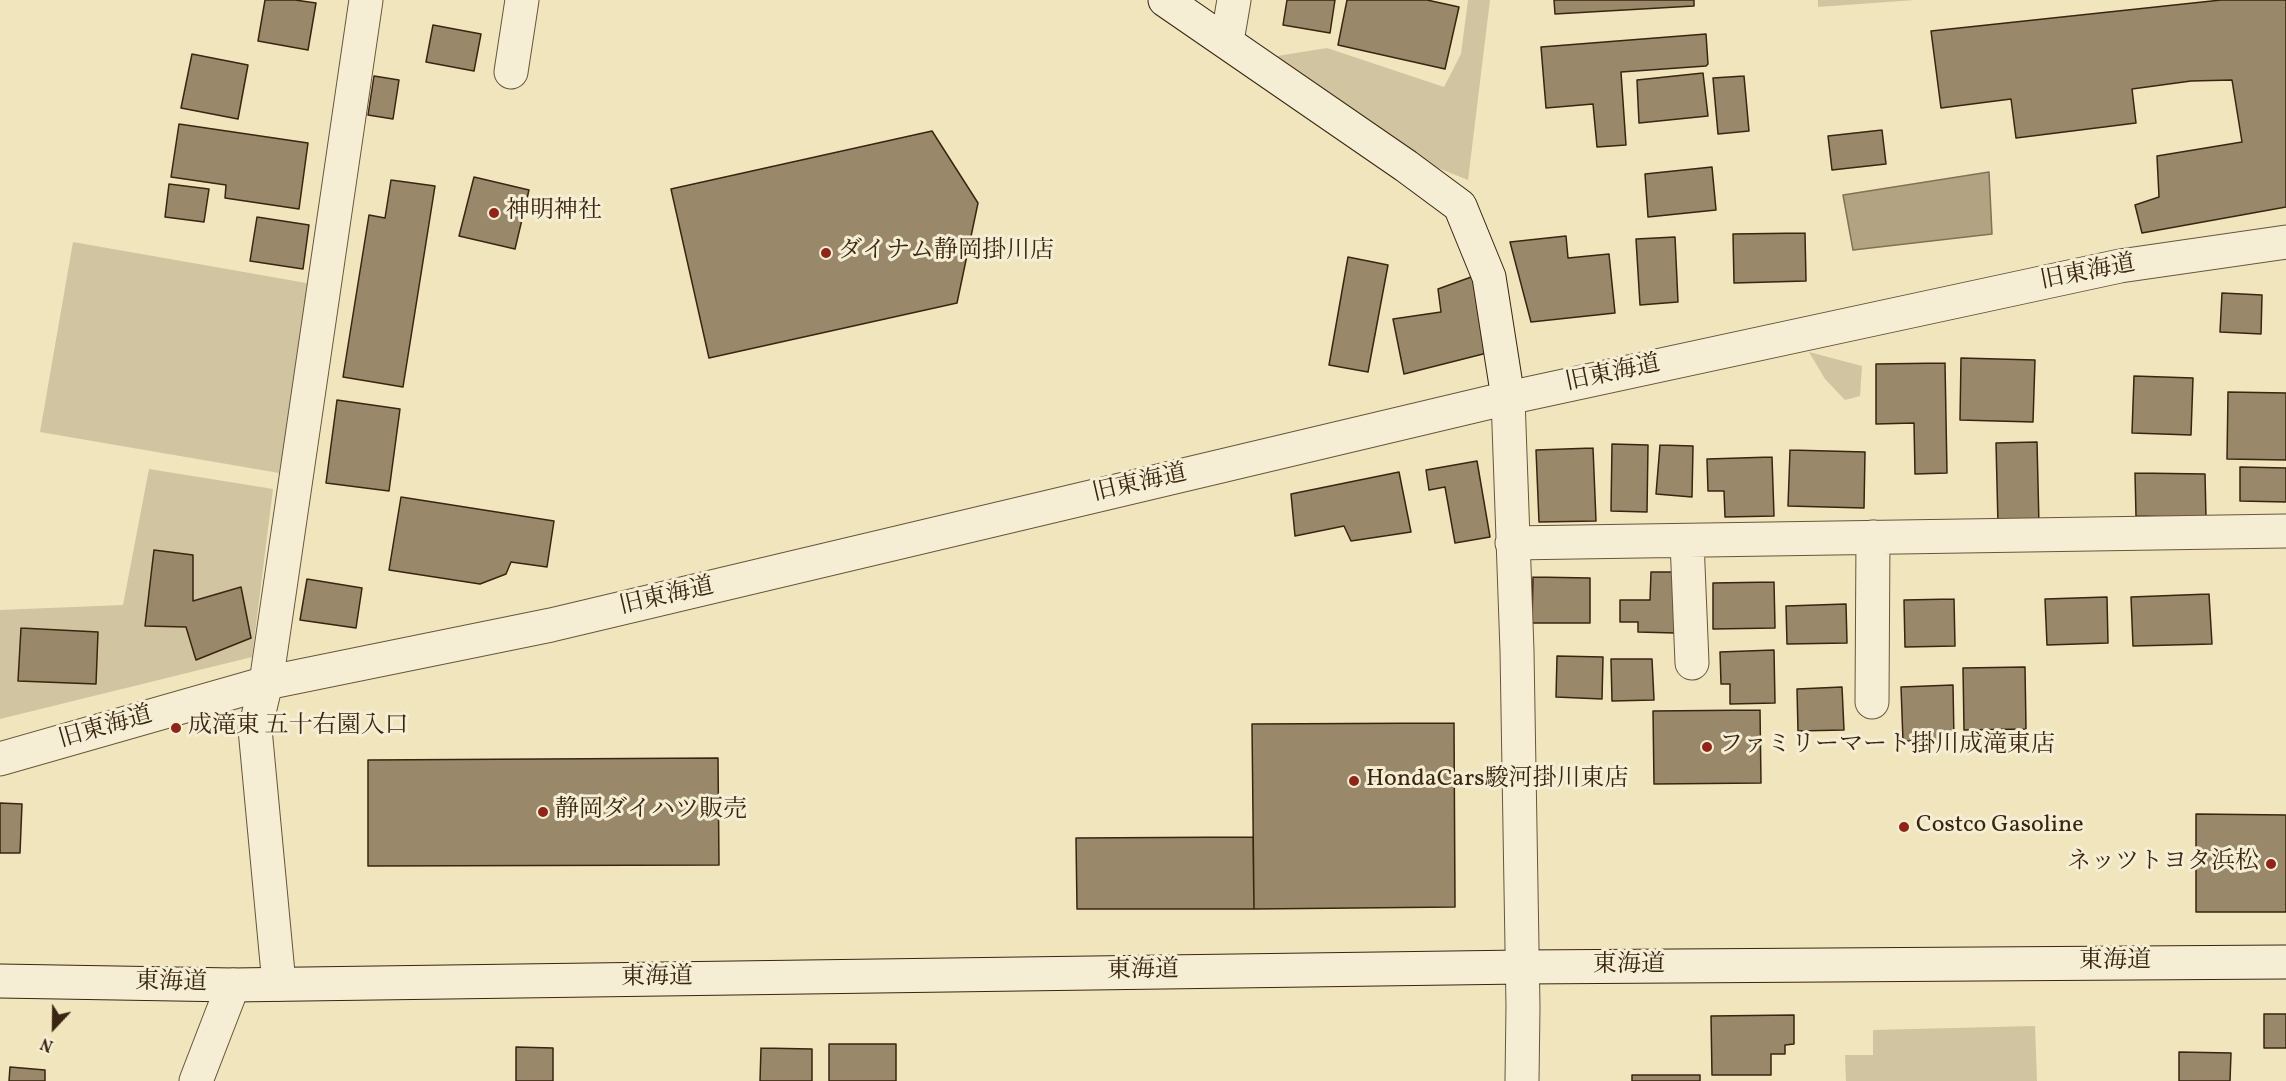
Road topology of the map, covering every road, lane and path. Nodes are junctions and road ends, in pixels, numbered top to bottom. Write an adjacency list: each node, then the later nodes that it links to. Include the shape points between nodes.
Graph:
1 (366, 0): 14 (street)
2 (522, 0): 6 (street)
3 (1165, 0): 5 (street)
4 (1234, 0): 5 (street)
5 (1227, 41): 8 (street, via 1460,206 1489,277)
6 (511, 72)
7 (2286, 242): 8 (street, 旧東海道, via 2120,266)
8 (1508, 398): 12 (street); 14 (street, 旧東海道, via 551,625)
9 (2286, 531): 10 (street)
10 (1873, 537): 11 (street); 15 (street)
11 (1688, 541): 12 (street); 13 (street)
12 (1512, 543): 18 (street)
13 (1692, 663)
14 (266, 683): 16 (street, 旧東海道); 20 (street, via 255,729)
15 (1872, 702)
16 (0, 759)
17 (2286, 962): 18 (street, 東海道)
18 (1522, 968): 20 (street, 東海道); 23 (street)
19 (0, 981): 21 (street, 東海道)
20 (279, 984): 21 (street, 東海道)
21 (233, 985): 22 (street)
22 (196, 1081)
23 (1522, 1081)

